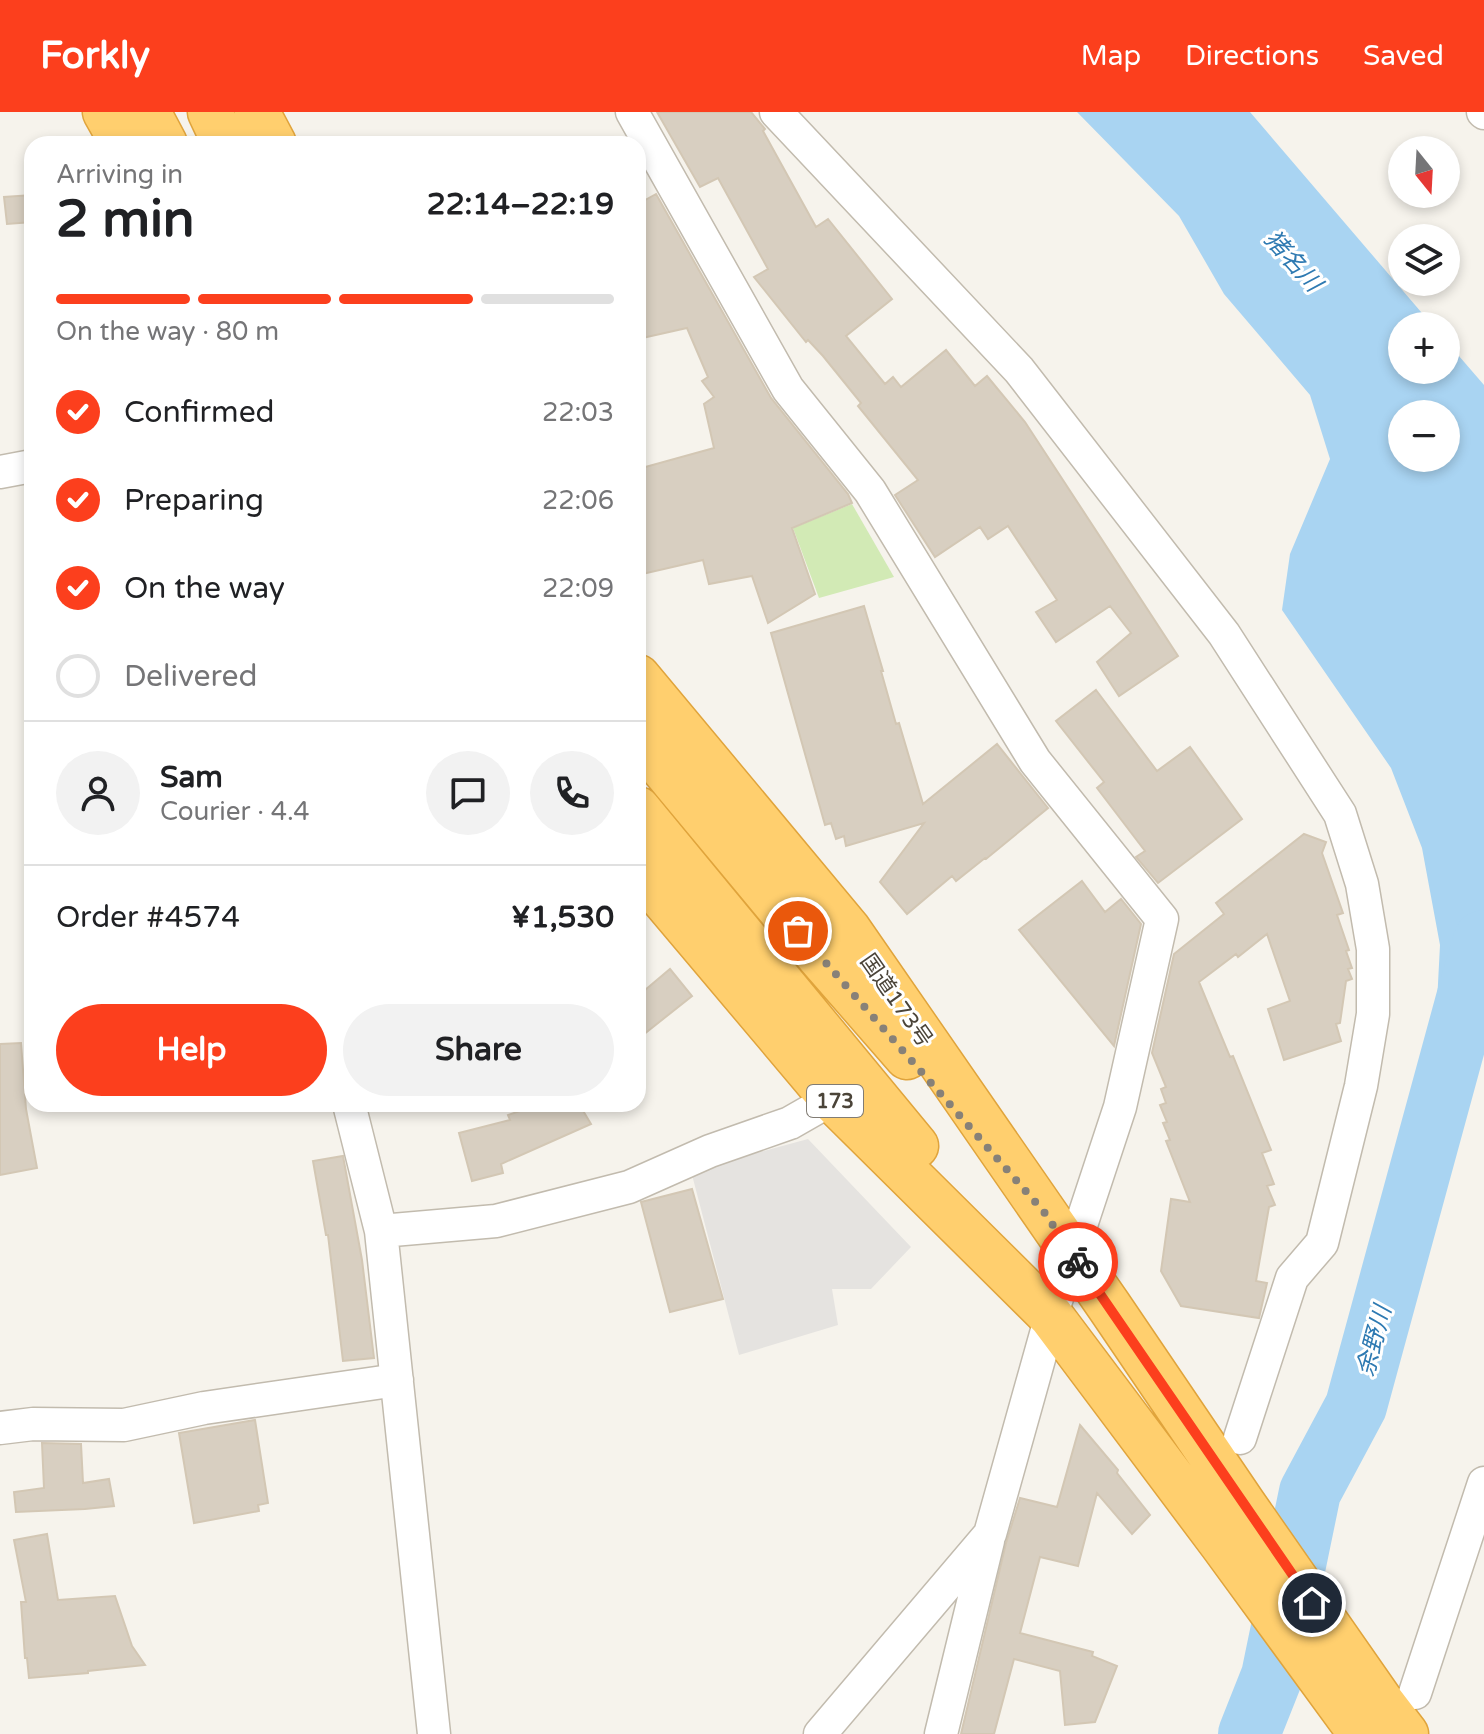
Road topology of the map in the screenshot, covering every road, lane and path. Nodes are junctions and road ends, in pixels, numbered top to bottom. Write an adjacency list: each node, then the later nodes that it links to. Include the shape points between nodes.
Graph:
1 (210, 112): 7 (highway)
2 (257, 112): 8 (highway)
3 (632, 112): 9 (street)
4 (776, 112): 26 (street, via 1019,370 1224,634 1340,814 1362,884 1373,949 1373,1014 1322,1243 1292,1278)
5 (117, 119): 6 (highway)
6 (150, 136)
7 (221, 136)
8 (270, 136)
9 (646, 136)
10 (646, 137): 21 (street, via 788,389 870,491 1035,761 1162,919 1120,1107)
11 (24, 468): 12 (street)
12 (0, 472)
13 (646, 687): 19 (highway, 国道173号, via 848,929)
14 (646, 748): 19 (highway, via 818,955)
15 (646, 819): 22 (highway, via 920,1151)
16 (646, 878): 17 (highway, 173)
17 (832, 1099): 20 (street, via 790,1123 629,1187 496,1221); 22 (highway, 173)
18 (351, 1112): 20 (street)
19 (1044, 1212): 21 (highway, 国道173号)
20 (381, 1231): 24 (street)
21 (1071, 1252): 23 (street); 29 (highway, 国道173号)
22 (1020, 1286): 23 (highway, 173)
23 (1051, 1316): 28 (street); 29 (highway, 173, via 1222,1544)
24 (397, 1380): 25 (street, via 124,1425); 30 (street)
25 (0, 1428)
26 (1240, 1438)
27 (1484, 1483): 29 (street)
28 (990, 1534): 31 (street); 32 (street)
29 (1391, 1715)
30 (434, 1734)
31 (820, 1734)
32 (941, 1734)

